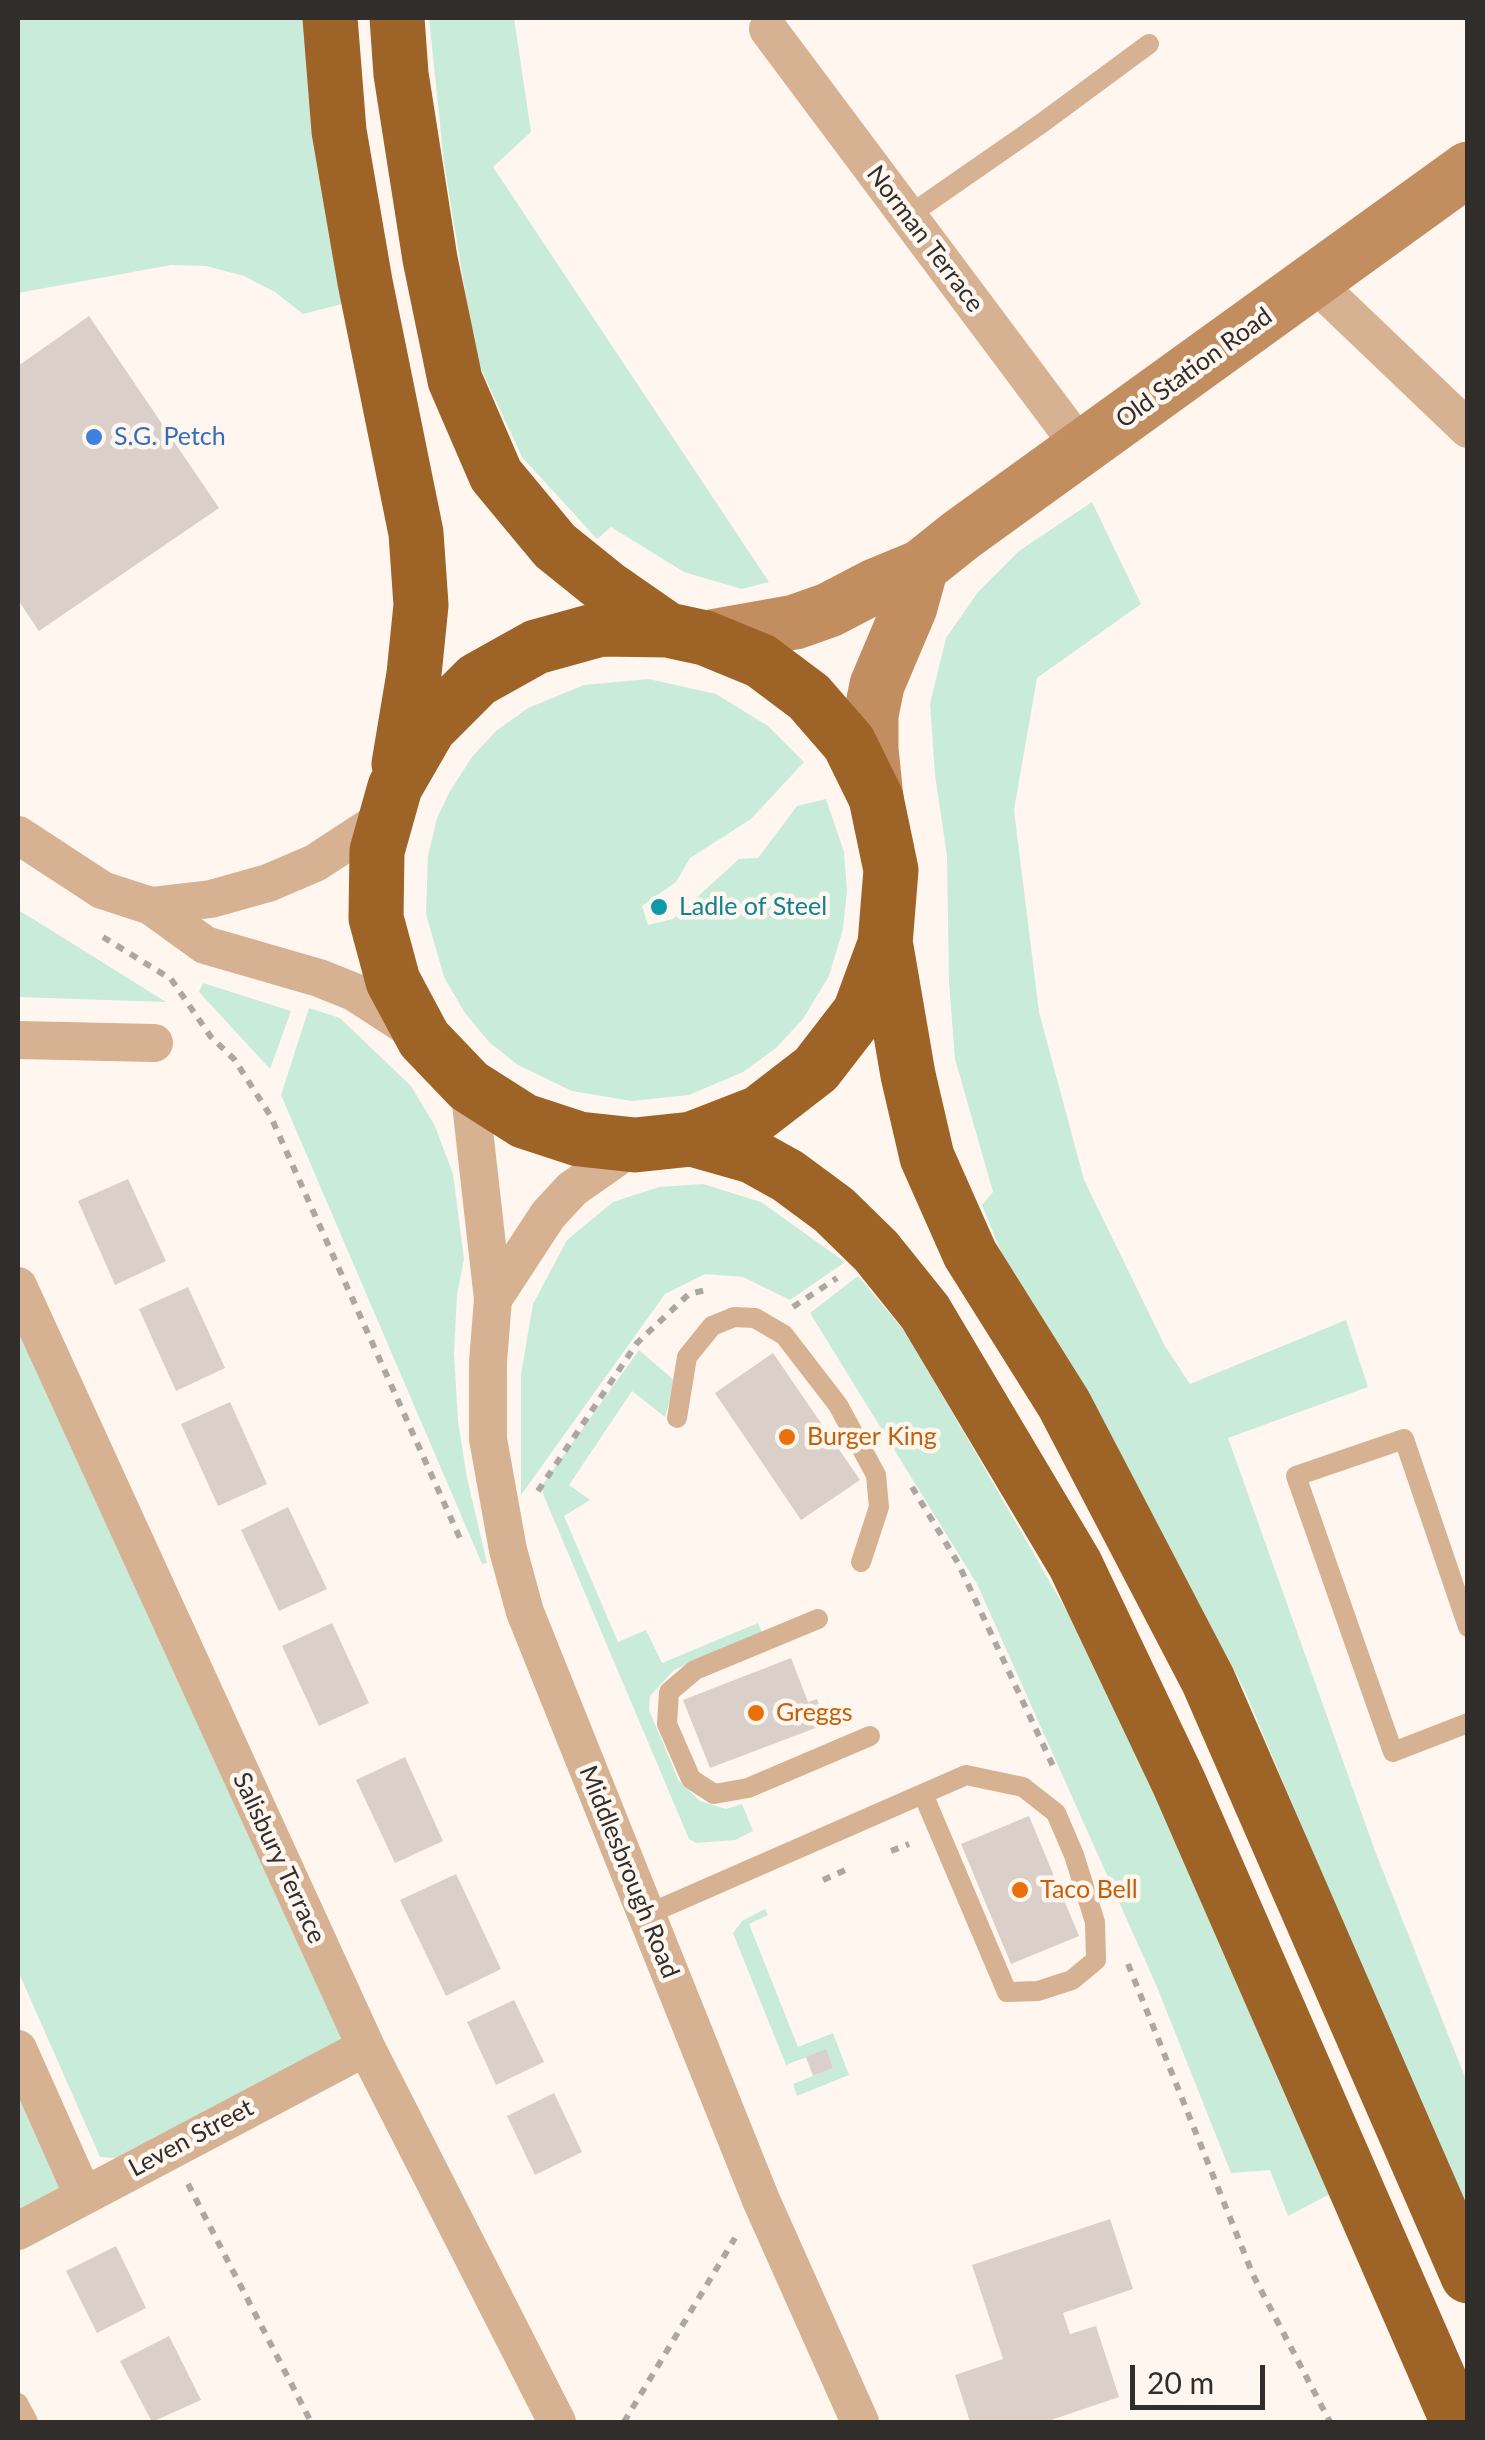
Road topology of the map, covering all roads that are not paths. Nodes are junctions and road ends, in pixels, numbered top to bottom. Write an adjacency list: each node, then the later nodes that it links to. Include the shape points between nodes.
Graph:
1 (330, 18): 13 (highway, via 339,131 416,532 421,605)
2 (397, 18): 11 (highway, via 451,363 496,475 555,546 606,587)
3 (768, 29): 6 (street, Norman Terrace)
4 (1149, 44): 6 (lane)
5 (1468, 169): 7 (main road, Old Station Road)
6 (908, 216): 9 (street, Norman Terrace)
7 (1314, 282): 8 (street); 9 (main road, Old Station Road)
8 (1468, 429)
9 (1082, 449): 10 (main road, Old Station Road)
10 (921, 567): 11 (main road, Old Station Road, via 794,622); 12 (main road, via 871,715)
11 (687, 634): 12 (highway, via 761,661 809,697 849,743); 13 (highway, via 601,630 536,646 476,680 429,728)
12 (876, 798): 16 (highway, via 892,870)
13 (391, 801): 15 (street, via 316,863 268,884); 17 (highway, via 377,851 376,918 393,981)
14 (18, 835): 15 (street, via 102,890)
15 (151, 906): 17 (street, via 205,945 354,992)
16 (885, 944): 21 (highway, via 860,1012 816,1069 759,1112); 37 (highway, via 927,1157 970,1254 1064,1404 1208,1680)
17 (424, 1039): 20 (highway)
18 (18, 1040): 19 (street)
19 (154, 1043)
20 (469, 1086): 22 (highway, via 524,1121 578,1139); 24 (street, Middlesbrough Road)
21 (692, 1139): 22 (highway); 42 (highway, via 752,1156 834,1210 925,1312 1075,1564 1187,1801)
22 (635, 1145): 24 (street, Middlesbrough Road, via 572,1189 548,1215)
23 (18, 1286): 33 (street, Salisbury Terrace)
24 (493, 1299): 32 (street, Middlesbrough Road, via 488,1439 508,1550 525,1612)
25 (676, 1418): 26 (lane, via 687,1358 712,1326 754,1318 784,1335 838,1405 876,1475 878,1507)
26 (861, 1562)
27 (818, 1619): 30 (lane, via 695,1670 669,1692 667,1724 692,1779 714,1794 748,1788)
28 (1468, 1627): 29 (lane, via 1404,1439 1296,1476 1392,1752)
29 (1468, 1722)
30 (870, 1736)
31 (923, 1794): 31 (lane, via 966,1775 1023,1786 1056,1813 1095,1922 1096,1960 1072,1980 1007,1992); 32 (lane)
32 (646, 1915): 41 (street, Middlesbrough Road)
33 (366, 2047): 35 (street, Leven Street); 40 (street, Salisbury Terrace)
34 (18, 2049): 35 (street)
35 (83, 2195): 36 (street, Leven Street)
36 (18, 2230)
37 (1468, 2276)
38 (18, 2402): 39 (lane)
39 (28, 2422)
40 (557, 2422)
41 (860, 2422)
42 (1458, 2422)

